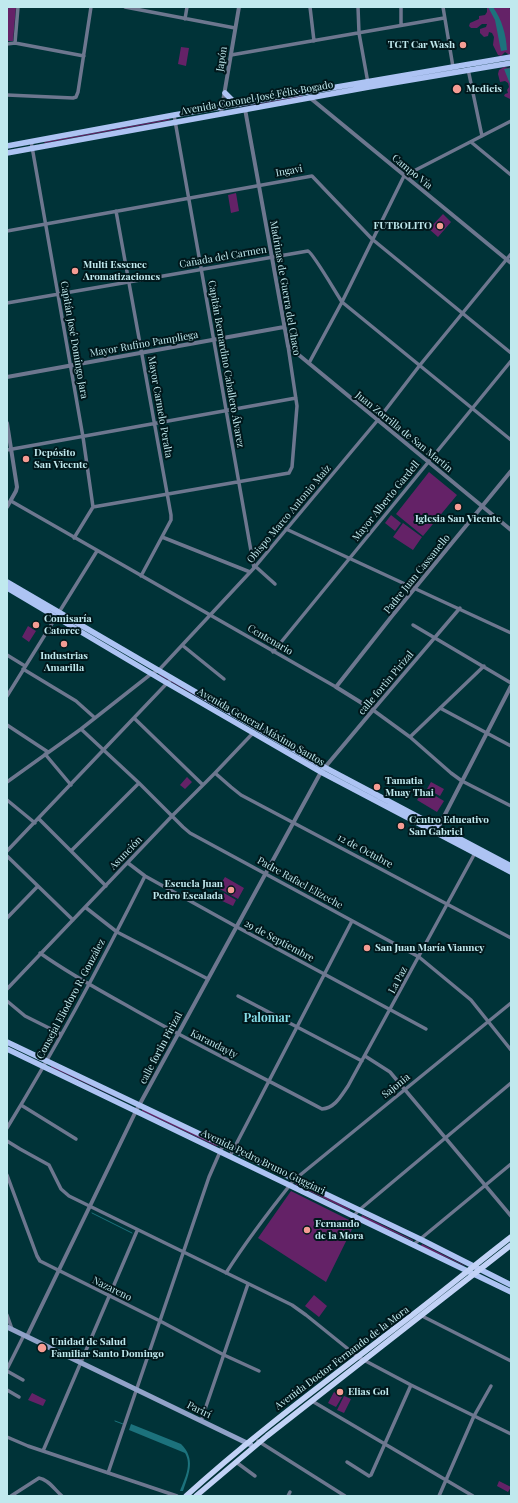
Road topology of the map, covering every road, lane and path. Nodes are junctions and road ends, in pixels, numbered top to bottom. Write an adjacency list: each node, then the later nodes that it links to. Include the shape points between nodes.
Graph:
1 (18, 7): 17 (street)
2 (92, 7): 19 (street)
3 (125, 7): 10 (street)
4 (187, 7): 12 (street)
5 (238, 7): 14 (street, Japón)
6 (310, 7): 16 (street)
7 (358, 7): 15 (street)
8 (401, 7): 13 (street)
9 (443, 7): 11 (street)
10 (138, 8): 12 (street)
11 (444, 18): 13 (street); 24 (street)
12 (185, 19): 14 (street)
13 (401, 25): 15 (street)
14 (235, 28): 20 (street, Japón)
15 (359, 33): 16 (street); 27 (street)
16 (314, 41): 20 (street)
17 (15, 43): 18 (street); 19 (street)
18 (7, 44)
19 (84, 56): 30 (street, via 77,94 73,98)
20 (231, 56): 28 (street, Japón)
21 (511, 57): 22 (main road, Avenida Coronel José Félix Bogado)
22 (498, 62): 23 (main road, Avenida Coronel José Félix Bogado); 24 (main road, Avenida Coronel José Félix Bogado); 25 (main road, Avenida Coronel José Félix Bogado)
23 (511, 63)
24 (453, 67): 26 (main road, Avenida Coronel José Félix Bogado)
25 (468, 69): 26 (main road, Avenida Coronel José Félix Bogado); 38 (street)
26 (409, 77): 27 (main road, Avenida Coronel José Félix Bogado)
27 (369, 84): 29 (main road, Avenida Coronel José Félix Bogado); 31 (main road, Avenida Coronel José Félix Bogado)
28 (224, 93): 32 (main road); 34 (street, Japón)
29 (304, 93): 31 (street, Campo Vía); 32 (main road, Avenida Coronel José Félix Bogado)
30 (7, 95)
31 (309, 98): 33 (main road, Avenida Coronel José Félix Bogado); 45 (street, Campo Vía)
32 (240, 104): 34 (main road, Avenida Coronel José Félix Bogado)
33 (245, 109): 34 (main road, Avenida Coronel José Félix Bogado); 46 (street, Madrinas de Guerra del Chaco)
34 (222, 110): 35 (main road, Avenida Coronel José Félix Bogado); 37 (main road, Avenida Coronel José Félix Bogado)
35 (174, 115): 37 (street, Capitán Bernardino Caballero Álvarez); 39 (main road, Avenida Coronel José Félix Bogado)
36 (511, 121): 38 (street)
37 (175, 123): 42 (main road, Avenida Coronel José Félix Bogado); 47 (street, Capitán Bernardino Caballero Álvarez)
38 (482, 136): 40 (street)
39 (31, 141): 41 (main road, Avenida Coronel José Félix Bogado); 42 (street, Capitán José Domingo Jara)
40 (471, 142): 44 (street); 45 (street)
41 (7, 146)
42 (32, 148): 43 (main road, Avenida Coronel José Félix Bogado); 49 (street, Capitán José Domingo Jara)
43 (7, 153)
44 (511, 175)
45 (404, 176): 51 (street); 54 (street, Campo Vía)
46 (259, 185): 47 (street, Ingavi); 51 (street, Ingavi, via 312,176); 53 (street, Madrinas de Guerra del Chaco)
47 (188, 198): 48 (street, Ingavi); 56 (street, Capitán Bernardino Caballero Álvarez)
48 (116, 211): 49 (street, Ingavi); 57 (street, Mayor Carmelo Peralta)
49 (45, 224): 50 (street, Ingavi); 58 (street, Capitán José Domingo Jara)
50 (7, 231)
51 (372, 240): 59 (street); 61 (street, Ingavi)
52 (511, 254): 54 (street, Obispo Marco Antonio Maíz)
53 (272, 256): 56 (street, Cañada del Carmen); 59 (street, Cañada del Carmen, via 306,250 311,252); 62 (street, Madrinas de Guerra del Chaco)
54 (507, 259): 55 (street, Campo Vía); 61 (street, Obispo Marco Antonio Maíz)
55 (511, 263)
56 (201, 269): 57 (street, Cañada del Carmen); 63 (street, Capitán Bernardino Caballero Álvarez)
57 (129, 281): 58 (street, Cañada del Carmen); 65 (street, Mayor Carmelo Peralta)
58 (58, 294): 60 (street, Cañada del Carmen); 69 (street, Capitán José Domingo Jara)
59 (342, 302): 68 (street); 70 (street, Cañada del Carmen)
60 (7, 303)
61 (463, 313): 66 (street, Ingavi); 70 (street, Obispo Marco Antonio Maíz)
62 (284, 327): 63 (street, Mayor Rufino Pampliega); 64 (street, Madrinas de Guerra del Chaco)
63 (214, 340): 65 (street, Mayor Rufino Pampliega); 74 (street, Capitán Bernardino Caballero Álvarez)
64 (288, 346): 68 (street, Juan Zorrilla de San Martín); 72 (street, Madrinas de Guerra del Chaco)
65 (142, 352): 69 (street, Mayor Rufino Pampliega); 77 (street, Mayor Carmelo Peralta)
66 (511, 353)
67 (511, 361): 73 (street, Mayor Alberto Gardell)
68 (309, 363): 75 (street, Juan Zorrilla de San Martín)
69 (70, 365): 71 (street, Mayor Rufino Pampliega); 78 (street, Capitán José Domingo Jara)
70 (420, 365): 73 (street, Cañada del Carmen); 75 (street, Obispo Marco Antonio Maíz)
71 (7, 377)
72 (296, 398): 74 (street); 83 (street, Madrinas de Guerra del Chaco, via 292,471)
73 (472, 408): 79 (street, Cañada del Carmen); 81 (street, Mayor Alberto Gardell)
74 (226, 411): 77 (street); 83 (street, Capitán Bernardino Caballero Álvarez)
75 (377, 421): 81 (street, Juan Zorrilla de San Martín); 89 (street, Obispo Marco Antonio Maíz)
76 (7, 423): 80 (street)
77 (155, 424): 78 (street); 84 (street, Mayor Carmelo Peralta)
78 (83, 437): 80 (street); 87 (street, Capitán José Domingo Jara)
79 (511, 440)
80 (9, 450): 85 (street, via 17,487)
81 (429, 462): 88 (street, Juan Zorrilla de San Martín); 94 (street, Mayor Alberto Gardell)
82 (511, 471): 88 (street, Padre Juan Cassanello)
83 (239, 481): 84 (street); 95 (street, Capitán Bernardino Caballero Álvarez)
84 (168, 494): 87 (street); 91 (street, Mayor Carmelo Peralta, via 172,514)
85 (11, 501): 86 (street); 92 (street, Centenario)
86 (7, 507)
87 (93, 507): 92 (street)
88 (482, 507): 90 (street, Juan Zorrilla de San Martín); 101 (street, Padre Juan Cassanello)
89 (286, 529): 94 (street); 95 (street, Obispo Marco Antonio Maíz)
90 (511, 530)
91 (162, 537): 96 (street); 97 (street, Mayor Carmelo Peralta)
92 (74, 538): 93 (street, Centenario)
93 (97, 550): 97 (street, Centenario); 103 (street)
94 (350, 558): 101 (street); 109 (street, Mayor Alberto Gardell)
95 (255, 567): 96 (street, Obispo Marco Antonio Maíz); 99 (street)
96 (250, 572): 104 (street, Obispo Marco Antonio Maíz)
97 (141, 576): 104 (street, Centenario)
98 (7, 582): 103 (main road, Avenida General Máximo Santos)
99 (275, 584)
100 (7, 588): 103 (main road, Avenida General Máximo Santos)
101 (415, 588): 102 (street); 119 (street, Padre Juan Cassanello)
102 (460, 608): 106 (street); 107 (street, calle fortin Pirizal)
103 (57, 614): 112 (street); 113 (main road, Avenida General Máximo Santos); 114 (main road, Avenida General Máximo Santos)
104 (210, 616): 108 (street, Obispo Marco Antonio Maíz); 109 (street, Centenario)
105 (413, 625): 107 (street)
106 (511, 633)
107 (434, 638): 111 (street); 122 (street, calle fortin Pirizal)
108 (182, 645): 113 (street, Obispo Marco Antonio Maíz); 115 (street)
109 (273, 652): 119 (street, Centenario)
110 (7, 655): 112 (street)
111 (484, 666): 117 (street); 121 (street)
112 (24, 667): 120 (street); 123 (street, via 76,701)
113 (158, 671): 114 (street, Obispo Marco Antonio Maíz); 116 (main road, Avenida General Máximo Santos)
114 (151, 674): 116 (main road, Avenida General Máximo Santos); 123 (street, Obispo Marco Antonio Maíz)
115 (224, 679)
116 (169, 681): 124 (street); 126 (main road, Avenida General Máximo Santos); 128 (main road, Avenida General Máximo Santos)
117 (511, 682)
118 (511, 686): 129 (street)
119 (336, 688): 122 (street, Centenario)
120 (7, 696)
121 (440, 708): 129 (street); 130 (street)
122 (373, 710): 130 (street, Centenario); 134 (street, calle fortin Pirizal)
123 (95, 718): 127 (street, Obispo Marco Antonio Maíz)
124 (134, 718): 132 (street); 140 (street)
125 (7, 725): 133 (street)
126 (257, 728): 128 (street, Asunción); 134 (main road, Avenida General Máximo Santos)
127 (81, 729): 132 (street, Padre Rafael Elizeche); 133 (street, Obispo Marco Antonio Maíz)
128 (252, 733): 134 (main road, Avenida General Máximo Santos); 135 (street, Asunción)
129 (487, 733): 131 (street); 136 (street)
130 (410, 737): 136 (street, Centenario)
131 (511, 746)
132 (104, 751): 138 (street, Padre Rafael Elizeche); 139 (street)
133 (46, 753): 137 (street, Obispo Marco Antonio Maíz); 139 (street)
134 (322, 770): 146 (street, calle fortin Pirizal); 147 (main road, Avenida General Máximo Santos)
135 (215, 773): 140 (street, Asunción); 146 (street, 12 de Octubre, via 241,795)
136 (462, 781): 142 (street, Centenario); 147 (street)
137 (7, 782)
138 (139, 783): 143 (street, Padre Rafael Elizeche); 149 (street)
139 (71, 785): 144 (street)
140 (203, 785): 143 (street, Asunción)
141 (7, 800): 145 (street)
142 (511, 806)
143 (172, 816): 152 (street, Asunción); 155 (street, Padre Rafael Elizeche, via 190,833)
144 (39, 819): 145 (street); 149 (street)
145 (35, 822): 148 (street)
146 (293, 822): 155 (street, calle fortin Pirizal); 159 (street, 12 de Octubre)
147 (437, 830): 150 (main road, Avenida General Máximo Santos)
148 (7, 851)
149 (71, 851): 158 (street)
150 (476, 851): 153 (main road, Avenida General Máximo Santos); 154 (main road, Avenida General Máximo Santos); 159 (street, La Paz)
151 (7, 856): 157 (street)
152 (128, 863): 156 (street, 29 de Septiembre); 158 (street, Asunción)
153 (511, 866)
154 (511, 872)
155 (266, 873): 163 (street, Padre Rafael Elizeche); 164 (street, calle fortin Pirizal)
156 (145, 876): 164 (street, 29 de Septiembre); 165 (street, Consejal Eliodoro R. González)
157 (38, 886): 161 (street); 162 (street)
158 (106, 886): 160 (street, Asunción)
159 (446, 904): 166 (street, 12 de Octubre); 168 (street, La Paz)
160 (85, 907): 162 (street, Asunción); 165 (street)
161 (7, 918)
162 (73, 920): 167 (street, Asunción)
163 (352, 921): 168 (street, Padre Rafael Elizeche); 169 (street)
164 (237, 927): 169 (street, 29 de Septiembre); 170 (street, calle fortin Pirizal)
165 (117, 932): 170 (street); 171 (street, Consejal Eliodoro R. González)
166 (511, 938)
167 (40, 953): 171 (street, Karandayty); 172 (street, Asunción)
168 (419, 957): 176 (street, La Paz); 177 (street, Padre Rafael Elizeche, via 471,1000)
169 (325, 974): 176 (street, 29 de Septiembre); 178 (street)
170 (208, 979): 181 (street, calle fortin Pirizal)
171 (90, 985): 180 (street, Consejal Eliodoro R. González); 181 (street, Karandayty)
172 (7, 989)
173 (238, 996): 178 (street)
174 (7, 1001): 180 (street, via 25,1016)
175 (511, 1003): 177 (street, Sajonia)
176 (390, 1010): 179 (street, 29 de Septiembre); 185 (street, La Paz)
177 (488, 1022): 184 (street, Padre Rafael Elizeche); 191 (street, Sajonia)
178 (297, 1028): 187 (street); 189 (street)
179 (426, 1029)
180 (61, 1034): 186 (street, Consejal Eliodoro R. González)
181 (177, 1035): 189 (street, Karandayty); 192 (street, calle fortin Pirizal)
182 (7, 1042): 186 (main road, Avenida Pedro Bruno Guggiari)
183 (7, 1049): 188 (main road, Avenida Pedro Bruno Guggiari)
184 (511, 1050)
185 (365, 1056): 187 (street, La Paz); 191 (street, via 390,1072)
186 (47, 1060): 188 (street, Consejal Eliodoro R. González); 192 (main road, Avenida Pedro Bruno Guggiari)
187 (362, 1061): 194 (street, La Paz, via 339,1099 331,1107)
188 (44, 1066): 193 (street, Consejal Eliodoro R. González); 195 (main road, Avenida Pedro Bruno Guggiari)
189 (269, 1081): 194 (street, Karandayty); 201 (street)
190 (511, 1083): 197 (street)
191 (405, 1090): 197 (street); 206 (street, Sajonia)
192 (140, 1104): 195 (street, calle fortin Pirizal); 200 (main road, Avenida Pedro Bruno Guggiari)
193 (20, 1105): 196 (street, Consejal Eliodoro R. González); 198 (street)
194 (322, 1109)
195 (136, 1111): 202 (main road, Avenida Pedro Bruno Guggiari); 208 (street, calle fortin Pirizal)
196 (7, 1128)
197 (445, 1138): 207 (street); 209 (street)
198 (76, 1139)
199 (7, 1140): 208 (street, via 49,1164 61,1189)
200 (223, 1145): 201 (main road, Avenida Pedro Bruno Guggiari); 202 (street)
201 (233, 1150): 203 (street); 206 (main road, Avenida Pedro Bruno Guggiari)
202 (220, 1151): 203 (main road, Avenida Pedro Bruno Guggiari); 217 (street)
203 (230, 1156): 206 (main road, Avenida Pedro Bruno Guggiari)
204 (511, 1164): 207 (street)
205 (7, 1175): 220 (street, Nazareno, via 37,1256 40,1261)
206 (291, 1182): 209 (main road, Avenida Pedro Bruno Guggiari); 211 (main road, Avenida Pedro Bruno Guggiari); 222 (street, Sajonia)
207 (485, 1184): 210 (street); 214 (street)
208 (89, 1206): 212 (street); 220 (street, calle fortin Pirizal)
209 (358, 1210): 211 (street); 214 (main road, Avenida Pedro Bruno Guggiari)
210 (511, 1216)
211 (353, 1217): 215 (main road, Avenida Pedro Bruno Guggiari)
212 (138, 1230): 217 (street); 227 (street)
213 (511, 1237): 218 (highway, Avenida Doctor Fernando de la Mora)
214 (420, 1239): 215 (street); 218 (main road, Avenida Pedro Bruno Guggiari)
215 (413, 1245): 221 (main road, Avenida Pedro Bruno Guggiari)
216 (511, 1245): 219 (highway, Avenida Doctor Fernando de la Mora)
217 (183, 1252): 222 (street); 230 (street)
218 (473, 1267): 219 (main road, Avenida Pedro Bruno Guggiari); 221 (highway, Avenida Doctor Fernando de la Mora)
219 (479, 1270): 223 (highway, Avenida Doctor Fernando de la Mora); 225 (main road, Avenida Pedro Bruno Guggiari)
220 (58, 1271): 227 (street, Nazareno); 232 (street, calle fortin Pirizal)
221 (467, 1271): 223 (main road, Avenida Pedro Bruno Guggiari); 234 (highway, Avenida Doctor Fernando de la Mora)
222 (226, 1273): 224 (street)
223 (473, 1274): 226 (main road, Avenida Pedro Bruno Guggiari); 229 (highway, Avenida Doctor Fernando de la Mora)
224 (248, 1284): 233 (street); 234 (street, via 299,1309)
225 (511, 1285)
226 (511, 1292)
227 (109, 1296): 230 (street, Nazareno); 236 (street)
228 (7, 1315): 231 (street)
229 (422, 1316): 234 (highway, Avenida Doctor Fernando de la Mora); 235 (street)
230 (160, 1321): 233 (street, Nazareno); 243 (street)
231 (10, 1328): 232 (main road, Parirí)
232 (25, 1336): 236 (main road, Parirí); 237 (street, calle fortin Pirizal)
233 (224, 1355): 238 (street, Nazareno); 247 (street)
234 (361, 1358): 240 (street); 245 (highway, Avenida Doctor Fernando de la Mora); 250 (highway, Avenida Doctor Fernando de la Mora, via 305,1396)
235 (511, 1361)
236 (80, 1362): 243 (main road, Parirí); 255 (street)
237 (7, 1370): 239 (street)
238 (259, 1371)
239 (23, 1380)
240 (411, 1385): 246 (street); 253 (street)
241 (491, 1386): 246 (street)
242 (7, 1390): 244 (street)
243 (137, 1390): 247 (main road, Parirí); 258 (street)
244 (19, 1397)
245 (312, 1401): 252 (highway, Avenida Doctor Fernando de la Mora); 253 (street)
246 (474, 1416): 248 (street); 260 (street)
247 (201, 1421): 251 (main road, Parirí)
248 (511, 1434)
249 (7, 1437): 255 (street)
250 (254, 1438): 251 (highway, Avenida Doctor Fernando de la Mora); 252 (street)
251 (247, 1442): 254 (main road, Parirí); 261 (highway, Avenida Doctor Fernando de la Mora)
252 (260, 1442): 254 (highway, Avenida Doctor Fernando de la Mora); 267 (street)
253 (385, 1444): 257 (street, via 369,1476); 260 (street)
254 (254, 1447): 256 (highway, Avenida Doctor Fernando de la Mora)
255 (43, 1451): 258 (street)
256 (236, 1462): 259 (street); 266 (highway, Avenida Doctor Fernando de la Mora)
257 (347, 1462)
258 (108, 1473): 264 (street)
259 (255, 1476)
260 (446, 1480): 268 (street); 269 (street)
261 (192, 1491): 265 (highway, Avenida Doctor Fernando de la Mora); 266 (street)
262 (11, 1496): 263 (street, via 36,1479 43,1479)
263 (62, 1496)
264 (177, 1496)
265 (186, 1496)
266 (197, 1496)
267 (345, 1496)
268 (439, 1496)
269 (473, 1496)

